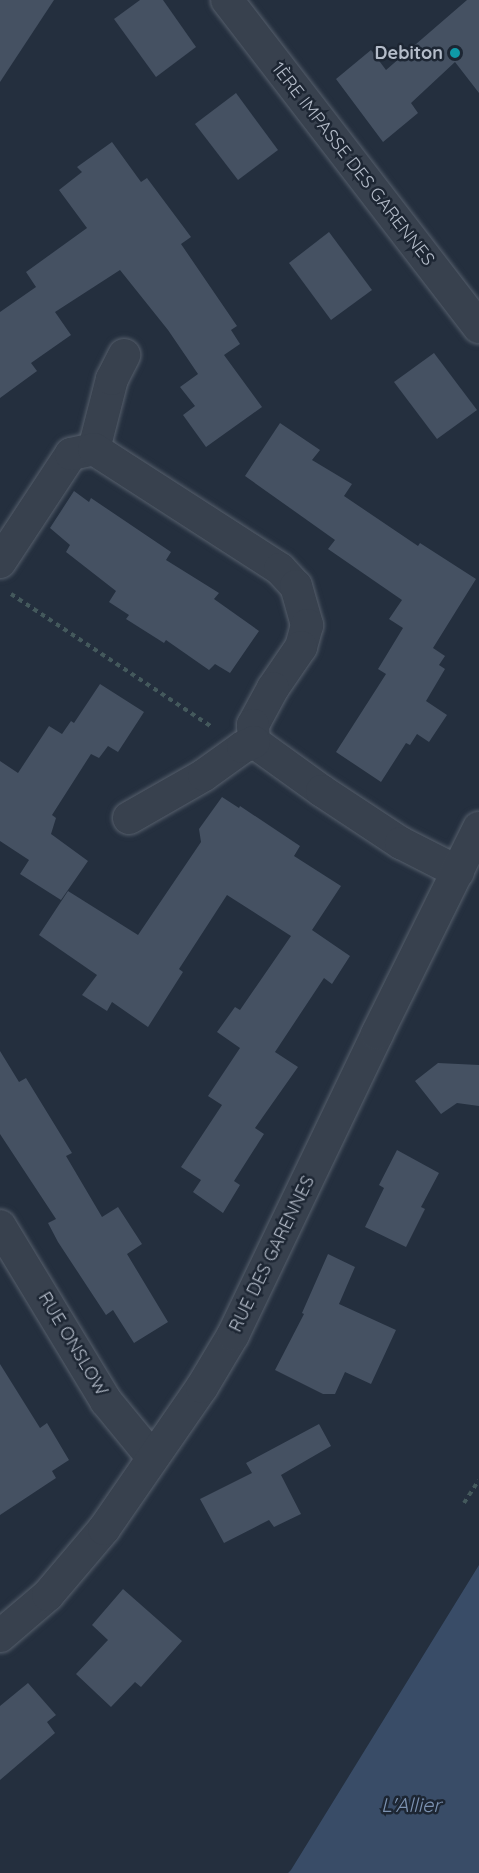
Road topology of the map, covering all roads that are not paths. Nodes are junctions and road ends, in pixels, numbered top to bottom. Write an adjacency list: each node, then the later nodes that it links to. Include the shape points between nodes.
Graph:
1 (227, 0): 2 (street, 1ÈRE IMPASSE DES GARENNES)
2 (479, 327)
3 (124, 355): 4 (street, via 112,379)
4 (94, 449): 5 (street, via 71,454); 6 (street, via 280,569 296,586 307,625 301,648 273,688 253,725)
5 (0, 562)
6 (249, 744): 7 (street); 9 (street, via 401,843)
7 (129, 818)
8 (479, 828): 9 (street, RUE DES GARENNES)
9 (458, 872): 11 (street, RUE DES GARENNES, via 233,1335)
10 (0, 1226): 11 (street, RUE ONSLOW, via 106,1401)
11 (152, 1457): 12 (street, RUE DES GARENNES, via 104,1529 48,1595)
12 (0, 1636)

